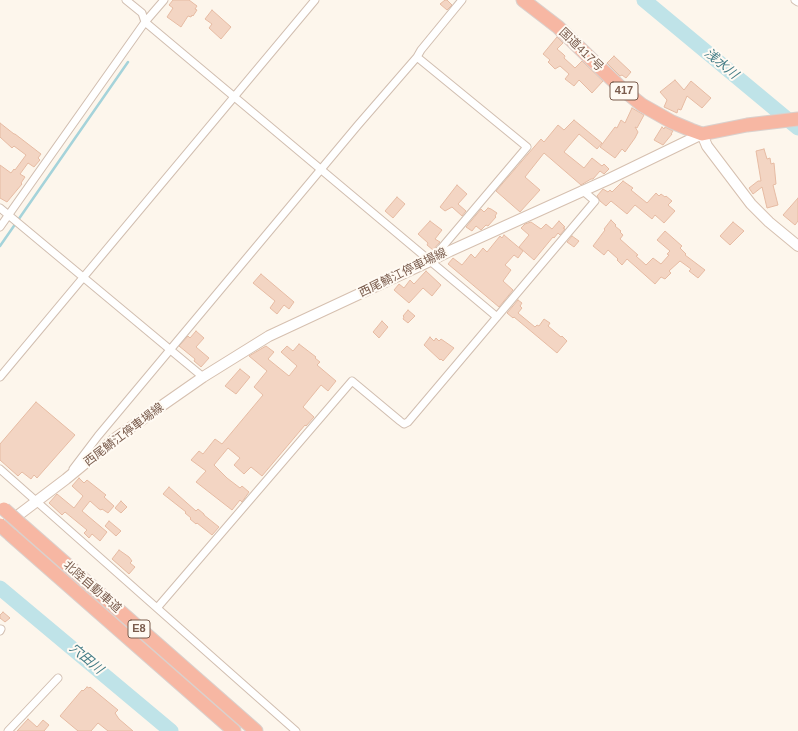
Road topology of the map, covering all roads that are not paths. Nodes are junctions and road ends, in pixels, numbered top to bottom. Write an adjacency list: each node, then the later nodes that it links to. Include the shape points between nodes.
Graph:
1 (126, 0): 8 (street, via 142,13)
2 (164, 0): 8 (street)
3 (315, 0): 10 (street)
4 (462, 0): 9 (street)
5 (522, 0): 12 (highway, 国道417号 / 417, via 558,27 642,104 672,122)
6 (795, 0): 7 (street)
7 (798, 2)
8 (145, 22): 10 (street); 16 (street)
9 (417, 57): 13 (street); 19 (street, via 527,147)
10 (234, 97): 13 (street); 20 (street)
11 (798, 119): 12 (highway)
12 (702, 134): 14 (main road, 西尾鯖江停車場線); 18 (main road, via 707,146 751,204)
13 (321, 170): 19 (street); 22 (street)
14 (582, 190): 19 (main road, 西尾鯖江停車場線); 21 (street, via 595,201)
15 (0, 208): 16 (street)
16 (8, 214): 17 (street); 20 (street)
17 (0, 227)
18 (798, 246)
19 (430, 262): 21 (street); 24 (main road, 西尾鯖江停車場線, via 269,336)
20 (84, 278): 22 (street); 23 (street)
21 (497, 317): 31 (street, via 404,424 352,381)
22 (170, 350): 24 (street); 26 (street, via 98,436)
23 (0, 377)
24 (203, 377): 26 (main road, 西尾鯖江停車場線, via 117,438)
25 (0, 469): 27 (street)
26 (66, 480): 27 (main road, 西尾鯖江停車場線)
27 (36, 501): 30 (main road, 西尾鯖江停車場線); 31 (street)
28 (2, 508): 35 (highway, 北陸自動車道 / E8, bridge)
29 (0, 525): 30 (highway, 北陸自動車道 / E8, bridge)
30 (5, 532): 34 (highway, 北陸自動車道 / E8)
31 (157, 608): 36 (street)
32 (58, 678): 33 (street)
33 (8, 731)
34 (234, 731)
35 (256, 731)
36 (296, 731)

